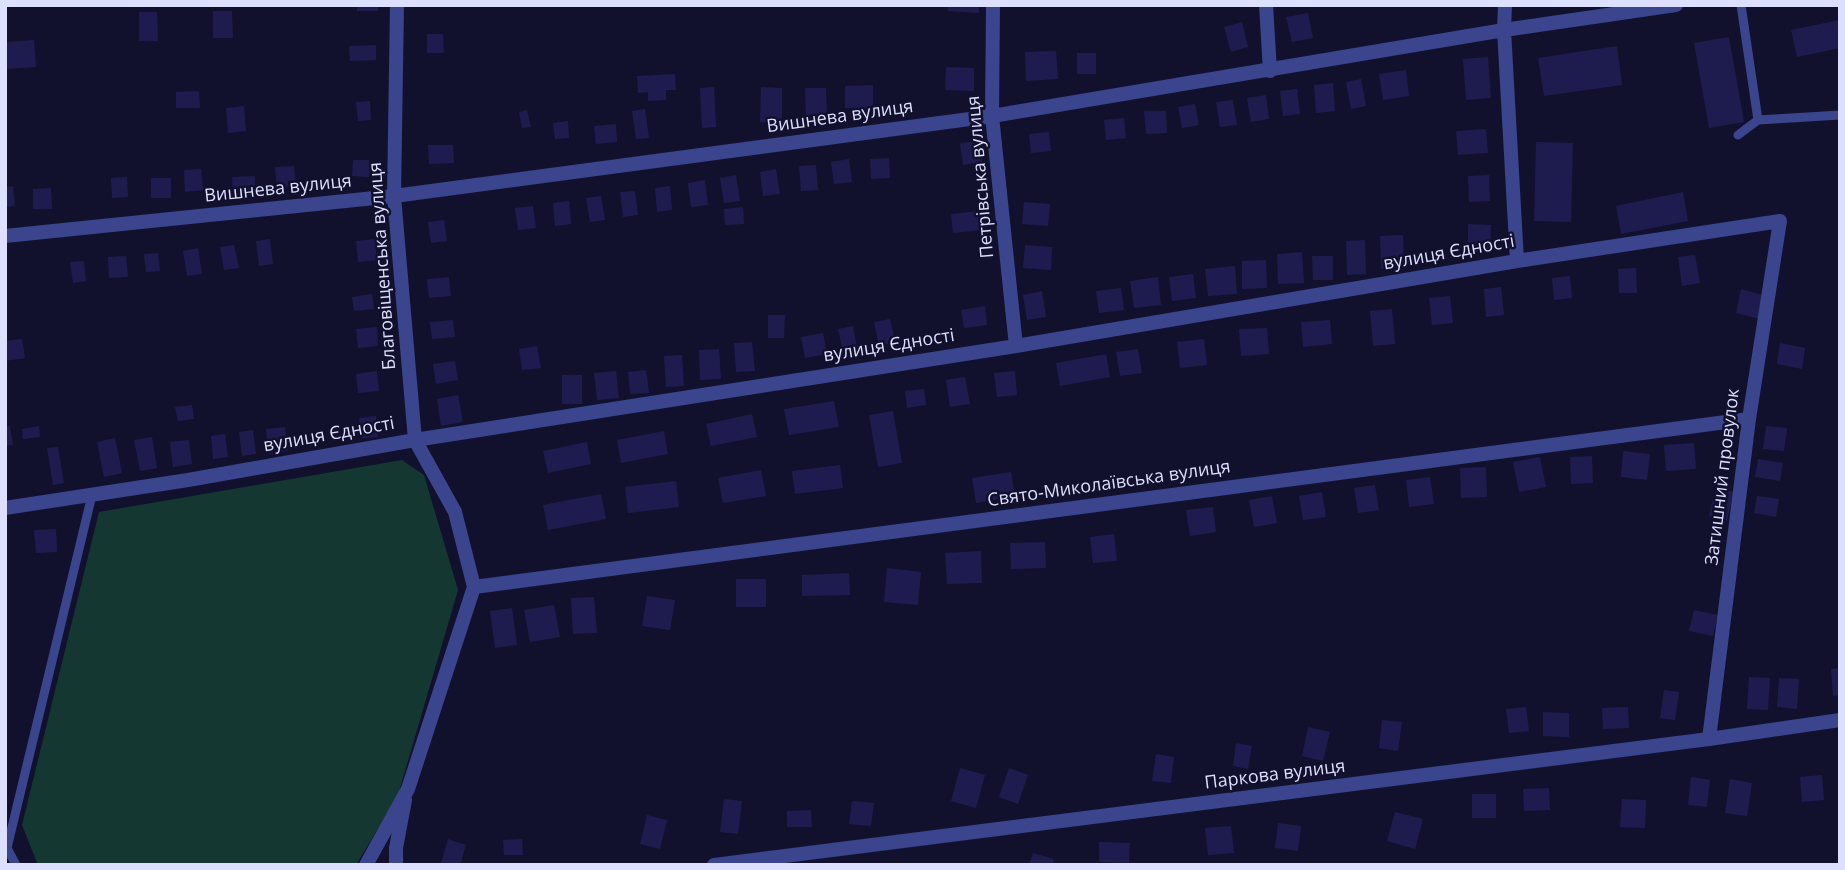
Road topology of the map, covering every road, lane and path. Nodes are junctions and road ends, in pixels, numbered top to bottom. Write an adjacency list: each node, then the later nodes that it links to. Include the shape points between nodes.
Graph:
1 (397, 5): 13 (street, Благовіщенська вулиця)
2 (993, 5): 10 (street, Петрівська вулиця)
3 (1266, 5): 8 (street)
4 (1505, 5): 7 (street)
5 (1676, 5): 7 (street, Вишнева вулиця)
6 (1741, 5): 11 (lane)
7 (1504, 30): 8 (street, Вишнева вулиця); 16 (street)
8 (1270, 71): 10 (street, Вишнева вулиця)
9 (1840, 115): 11 (lane)
10 (992, 116): 13 (street, Вишнева вулиця); 17 (street, Петрівська вулиця)
11 (1758, 120): 12 (lane)
12 (1738, 135)
13 (394, 197): 15 (street, Вишнева вулиця); 19 (street, Благовіщенська вулиця)
14 (1780, 221): 16 (street, вулиця Єдності); 18 (street, Затишний провулок)
15 (5, 236)
16 (1517, 261): 17 (street, вулиця Єдності)
17 (1016, 346): 19 (street, вулиця Єдності)
18 (1749, 419): 22 (street, Свято-Миколаївська вулиця); 24 (street, Затишний провулок)
19 (415, 440): 20 (street, вулиця Єдності); 22 (street, via 454,512)
20 (92, 495): 21 (street, вулиця Єдності); 26 (lane, via 8,848)
21 (5, 508)
22 (474, 587): 25 (street)
23 (1840, 720): 24 (street, Паркова вулиця)
24 (1709, 739): 29 (street, Паркова вулиця)
25 (408, 789): 27 (street); 28 (street)
26 (16, 865)
27 (366, 865)
28 (396, 865)
29 (714, 865)

